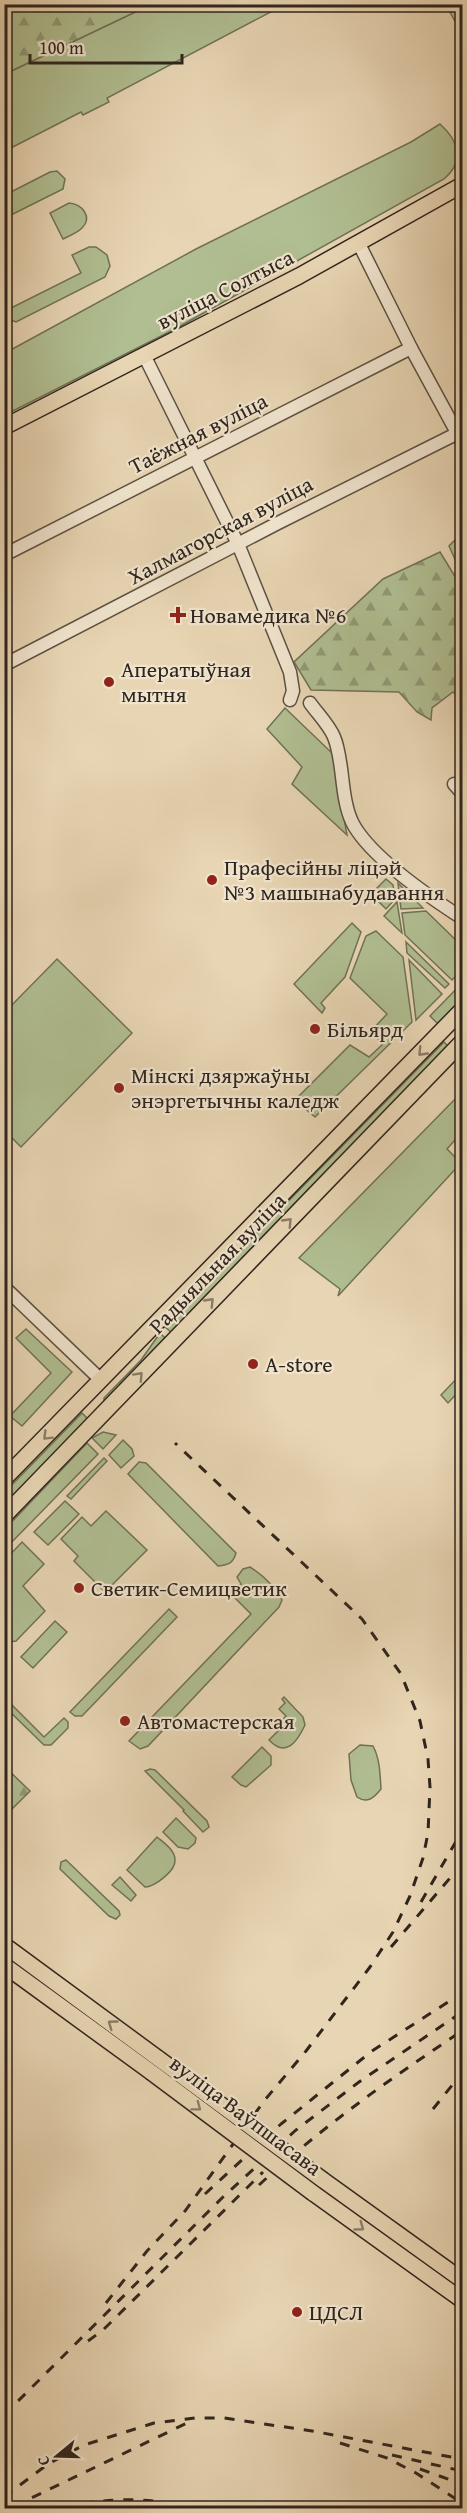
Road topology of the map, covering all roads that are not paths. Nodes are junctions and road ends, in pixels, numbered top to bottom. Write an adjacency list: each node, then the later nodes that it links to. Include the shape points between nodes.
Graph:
1 (462, 185): 2 (main road, вуліца Солтыса)
2 (360, 244): 3 (street); 4 (main road, вуліца Солтыса)
3 (411, 348): 6 (street); 7 (street, Таёжная вуліца)
4 (144, 355): 5 (main road, вуліца Солтыса); 7 (street)
5 (4, 427)
6 (459, 438): 8 (street, Халмагорская вуліца)
7 (196, 458): 8 (street); 9 (street, Таёжная вуліца)
8 (238, 544): 10 (street, Халмагорская вуліца); 11 (street, via 290,672)
9 (4, 555)
10 (4, 665)
11 (290, 700)
12 (310, 703): 13 (street, via 334,736 347,806 358,832 386,861)
13 (462, 918)
14 (462, 1010): 17 (main road, Радыяльная вуліца, one-way to 17)
15 (462, 1042): 19 (main road, Радыяльная вуліца, one-way to 15)
16 (4, 1287): 17 (street)
17 (101, 1380): 18 (main road, Радыяльная вуліца, one-way to 18)
18 (4, 1479)
19 (4, 1516)
20 (4, 1945): 22 (main road, вуліца Ваўпшасава, one-way to 20)
21 (4, 1965): 22 (main road, вуліца Ваўпшасава)
22 (155, 2065): 23 (main road, вуліца Ваўпшасава, bridge); 24 (main road, вуліца Ваўпшасава, one-way to 24, bridge, via 313,2193)
23 (462, 2280)
24 (462, 2300)

